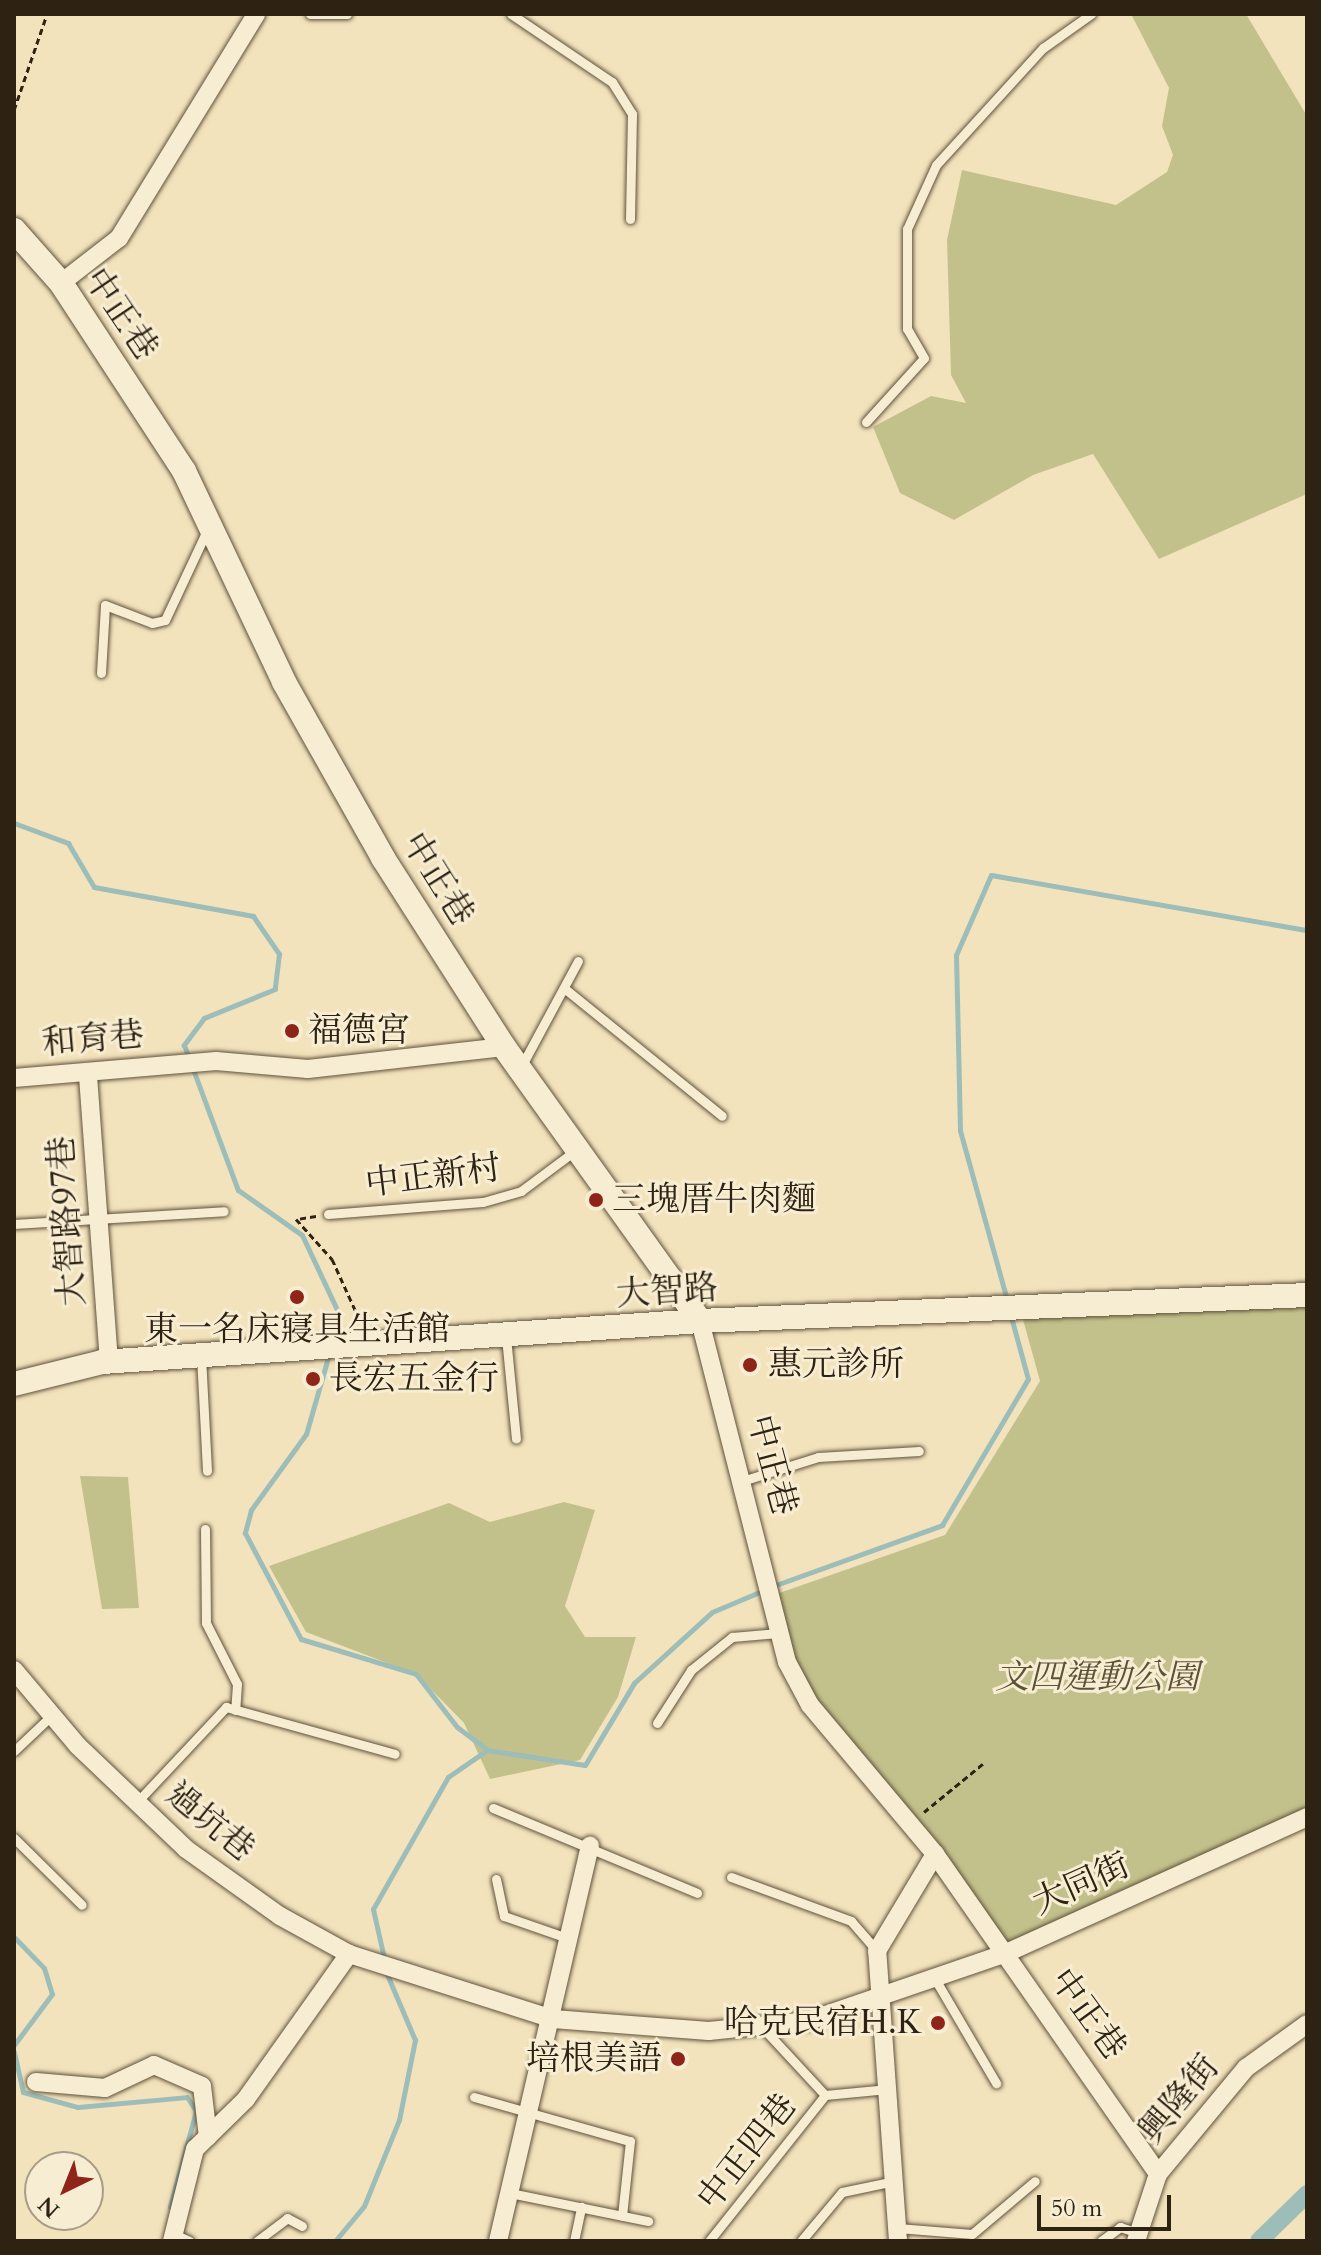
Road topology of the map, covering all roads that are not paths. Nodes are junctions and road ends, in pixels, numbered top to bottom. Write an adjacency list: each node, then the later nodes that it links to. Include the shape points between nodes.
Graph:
1 (256, 14): 8 (street, via 119,238)
2 (310, 14): 3 (lane)
3 (347, 14)
4 (511, 14): 6 (lane, via 612,82 632,114)
5 (1091, 14): 9 (lane, via 1043,48 936,165 907,229 907,329 924,358)
6 (630, 219)
7 (14, 230): 8 (street, 中正巷)
8 (61, 283): 10 (street, 中正巷, via 184,471)
9 (866, 422)
10 (210, 525): 11 (lane, via 165,620 152,623 105,605); 14 (street, 中正巷, via 284,682 383,858)
11 (101, 673)
12 (578, 961): 13 (lane)
13 (564, 988): 15 (lane); 18 (lane)
14 (504, 1047): 15 (street, 中正巷); 16 (street, 和育巷, via 308,1069 178,1062)
15 (520, 1068): 19 (street, 中正巷)
16 (88, 1076): 17 (street, 和育巷); 22 (street, 大智路97巷)
17 (14, 1078)
18 (722, 1116)
19 (579, 1147): 21 (lane, 中正新村, via 521,1191 483,1202); 25 (street, 中正巷)
20 (224, 1211): 22 (lane)
21 (328, 1214)
22 (99, 1218): 23 (lane); 28 (street, 大智路97巷)
23 (14, 1224)
24 (1307, 1295): 25 (street, 大智路)
25 (700, 1321): 26 (street, 大智路); 33 (street, 中正巷)
26 (506, 1337): 27 (street, 大智路); 30 (lane)
27 (201, 1356): 28 (street); 32 (lane)
28 (109, 1362): 29 (street)
29 (14, 1384)
30 (516, 1439)
31 (919, 1451): 33 (lane, via 818,1457)
32 (207, 1471)
33 (742, 1481): 35 (street, 中正巷)
34 (205, 1529): 37 (lane, via 206,1623 237,1684)
35 (778, 1633): 39 (lane, via 732,1637 691,1670); 47 (street, 中正巷, via 810,1705)
36 (14, 1670): 38 (street, 過坑巷)
37 (235, 1710): 41 (lane); 42 (lane, via 226,1707)
38 (52, 1715): 40 (lane); 42 (street, 過坑巷)
39 (657, 1723)
40 (14, 1751)
41 (395, 1754)
42 (136, 1803): 54 (street, 過坑巷, via 233,1883)
43 (493, 1808): 46 (lane)
44 (1307, 1817): 55 (street, 大同街)
45 (14, 1838): 51 (lane)
46 (590, 1846): 50 (lane); 52 (street)
47 (935, 1854): 53 (street); 55 (street, 中正巷)
48 (731, 1877): 53 (lane, via 851,1921)
49 (496, 1879): 52 (lane, via 504,1916)
50 (697, 1893)
51 (82, 1905)
52 (570, 1939): 58 (street)
53 (877, 1951): 57 (street)
54 (349, 1954): 58 (street, 過坑巷); 67 (street, via 246,2099)
55 (1004, 1954): 56 (street, 大同街); 68 (street, 中正巷)
56 (935, 1979): 57 (street, 大同街); 62 (lane)
57 (877, 1999): 60 (street, via 808,2021); 63 (street)
58 (553, 2019): 60 (street, via 709,2031); 66 (street)
59 (1307, 2024): 68 (street, 興隆街, via 1246,2068)
60 (760, 2026): 64 (lane, 中正四巷)
61 (36, 2082): 67 (street, via 105,2088 154,2065 202,2086)
62 (996, 2083)
63 (888, 2089): 64 (lane, 中正四巷); 69 (street)
64 (825, 2095): 82 (lane, 中正四巷)
65 (474, 2097): 66 (lane)
66 (529, 2118): 71 (street); 73 (lane, via 630,2141)
67 (208, 2137): 78 (street, via 195,2149)
68 (1158, 2174): 77 (street, 興隆街)
69 (895, 2181): 76 (street); 83 (lane, via 842,2192)
70 (1035, 2181): 76 (lane, via 972,2234)
71 (510, 2193): 72 (lane); 80 (street)
72 (581, 2207): 73 (lane); 81 (lane)
73 (622, 2216): 74 (lane)
74 (648, 2221)
75 (302, 2226): 79 (lane, via 287,2218)
76 (898, 2234)
77 (1137, 2237): 84 (lane, via 1120,2227)
78 (178, 2239)
79 (257, 2241)
80 (498, 2241)
81 (574, 2241)
82 (709, 2241)
83 (801, 2241)
84 (1101, 2241)

